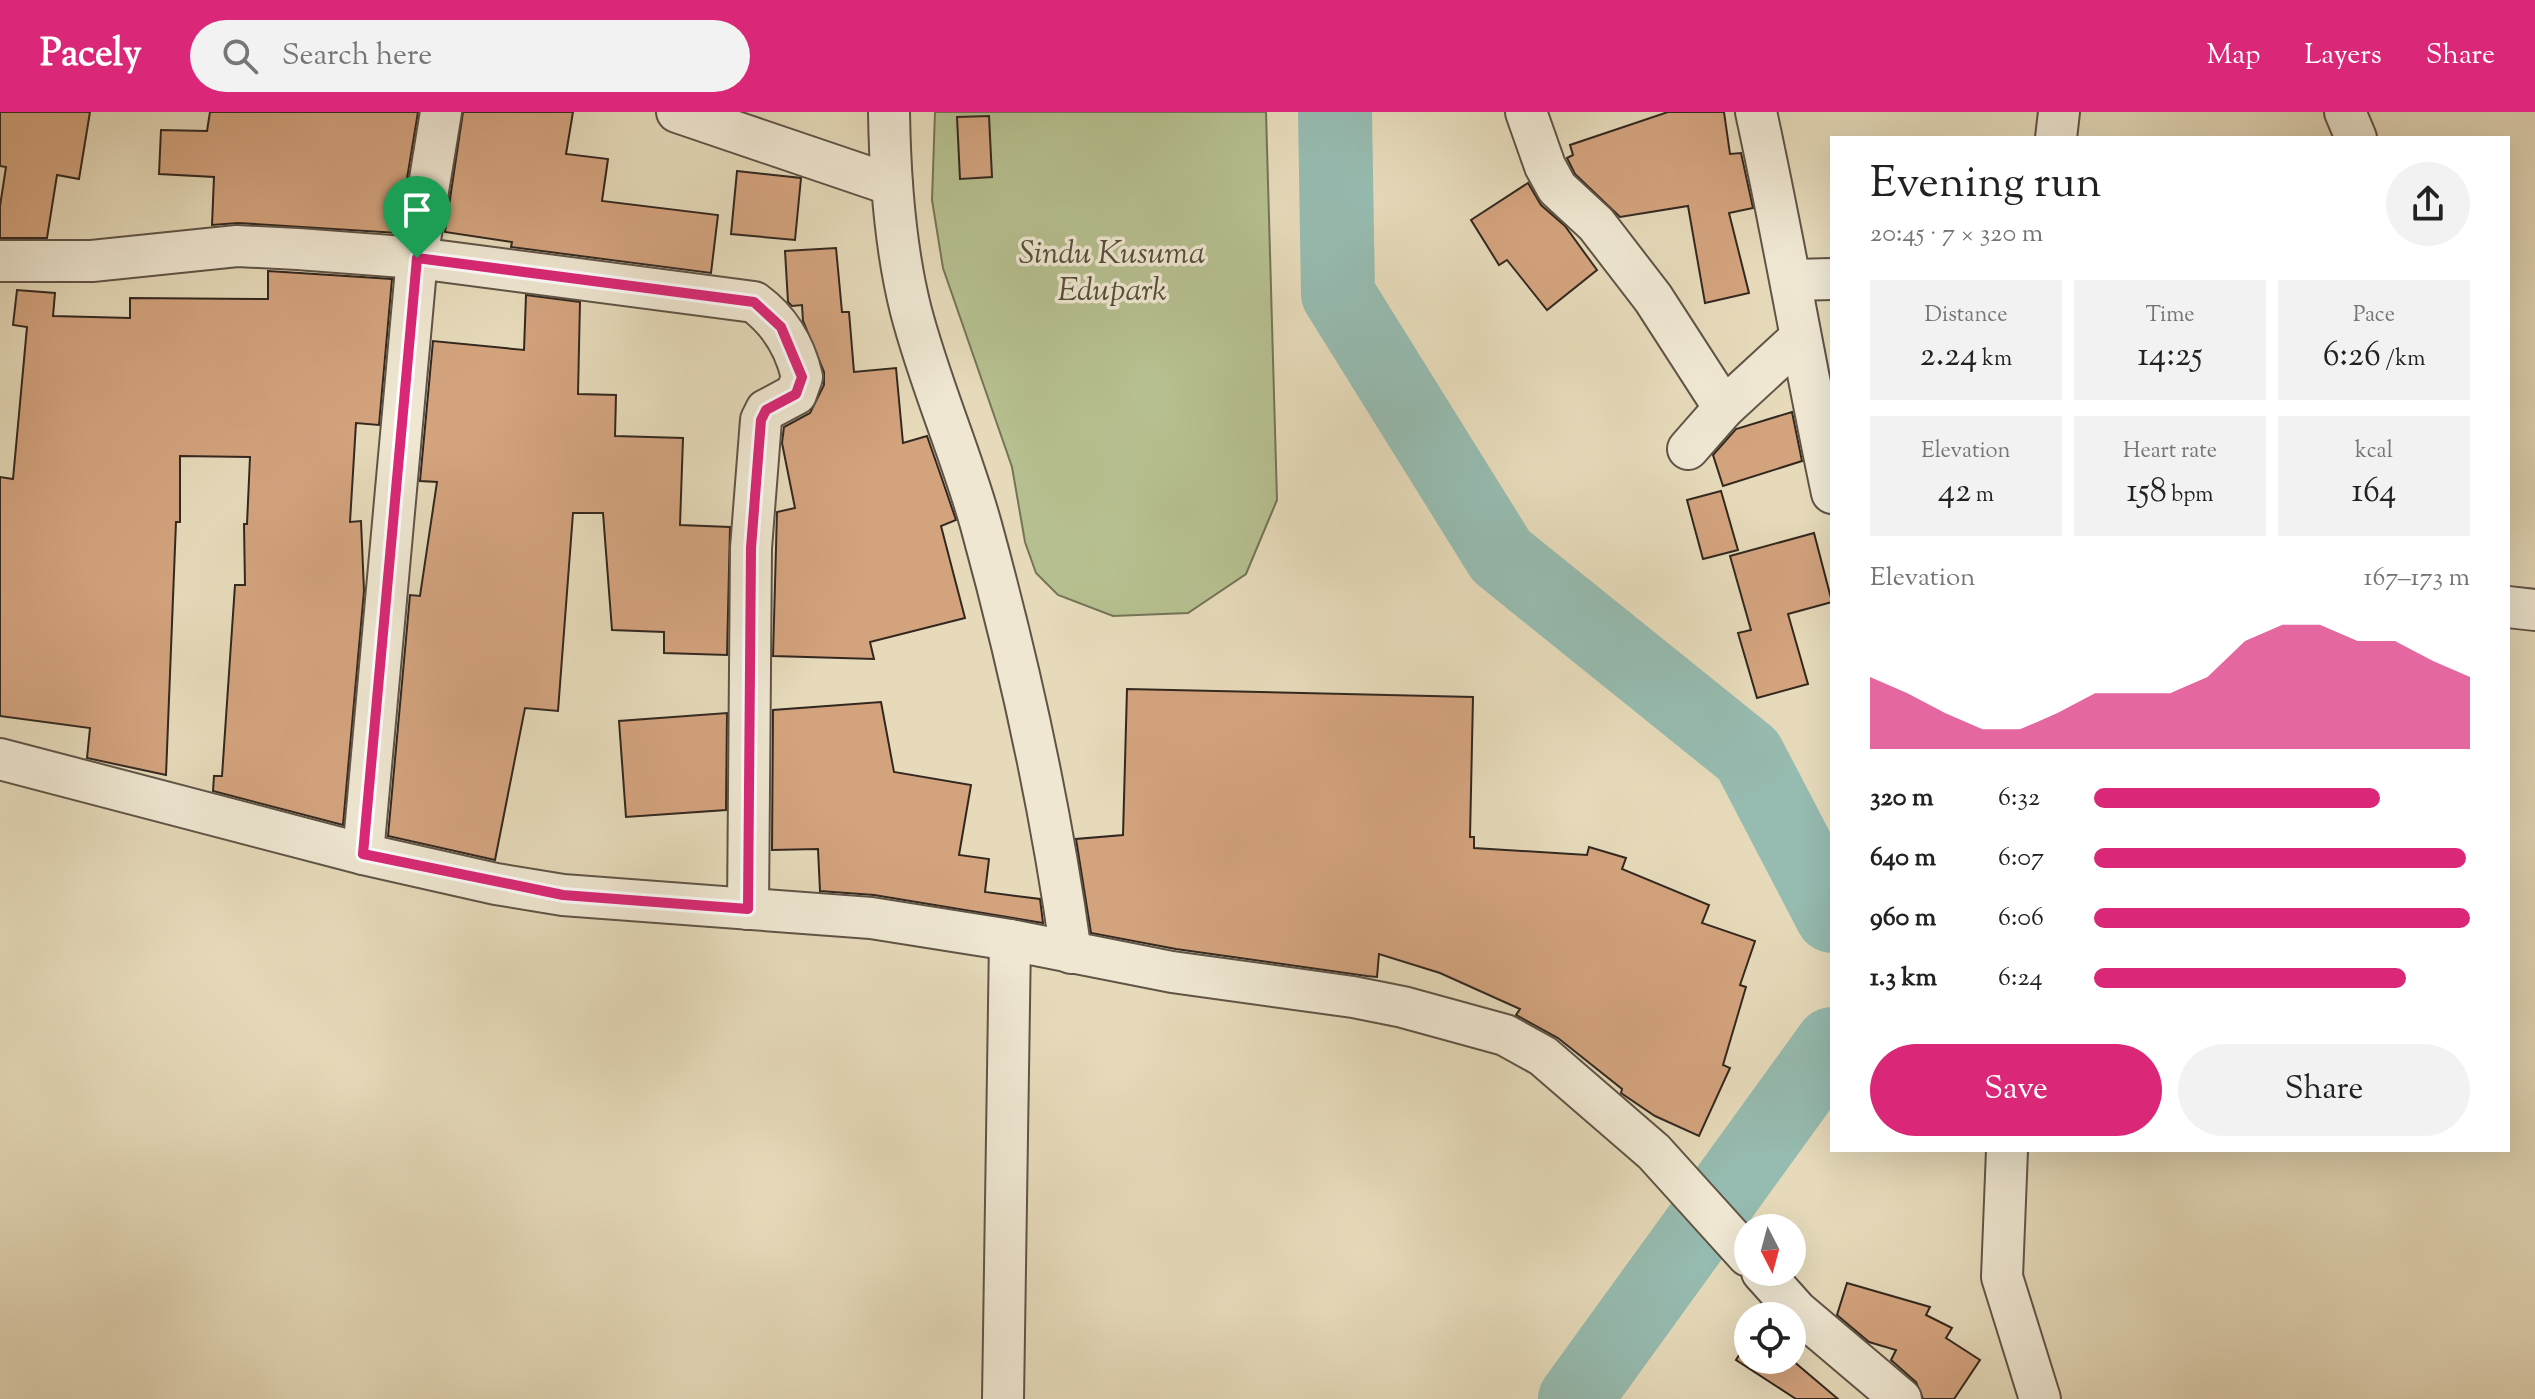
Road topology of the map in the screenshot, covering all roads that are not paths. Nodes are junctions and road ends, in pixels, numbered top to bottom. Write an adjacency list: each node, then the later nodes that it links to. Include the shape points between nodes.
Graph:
1 (441, 112): 11 (street)
2 (677, 112): 10 (street)
3 (889, 112): 10 (street)
4 (1526, 112): 16 (street, via 1557,188 1596,224 1653,298)
5 (1756, 112): 14 (street)
6 (2059, 112): 8 (street)
7 (2345, 112): 9 (street)
8 (2056, 136)
9 (2355, 136)
10 (892, 185): 25 (street, via 910,307 980,524 1036,745)
11 (417, 258): 12 (street, via 237,246 92,261); 22 (street); 23 (street, via 754,302 781,327 802,377 796,394 766,410 761,420 751,548)
12 (0, 261)
13 (1830, 279): 14 (street)
14 (1793, 280): 15 (street)
15 (1799, 339): 16 (street); 18 (street)
16 (1724, 408): 17 (street)
17 (1688, 449)
18 (1830, 484)
19 (2510, 607): 20 (street)
20 (2535, 610)
21 (0, 759): 22 (street)
22 (363, 854): 23 (street, via 563,895)
23 (748, 909): 24 (street, via 871,918)
24 (1010, 940): 25 (street); 29 (street)
25 (1071, 953): 27 (street, via 1391,1004 1505,1035 1543,1056 1654,1152)
26 (2007, 1152): 31 (street, via 2002,1277)
27 (1734, 1241)
28 (1775, 1286): 30 (street)
29 (1003, 1399)
30 (1901, 1399)
31 (2040, 1399)

